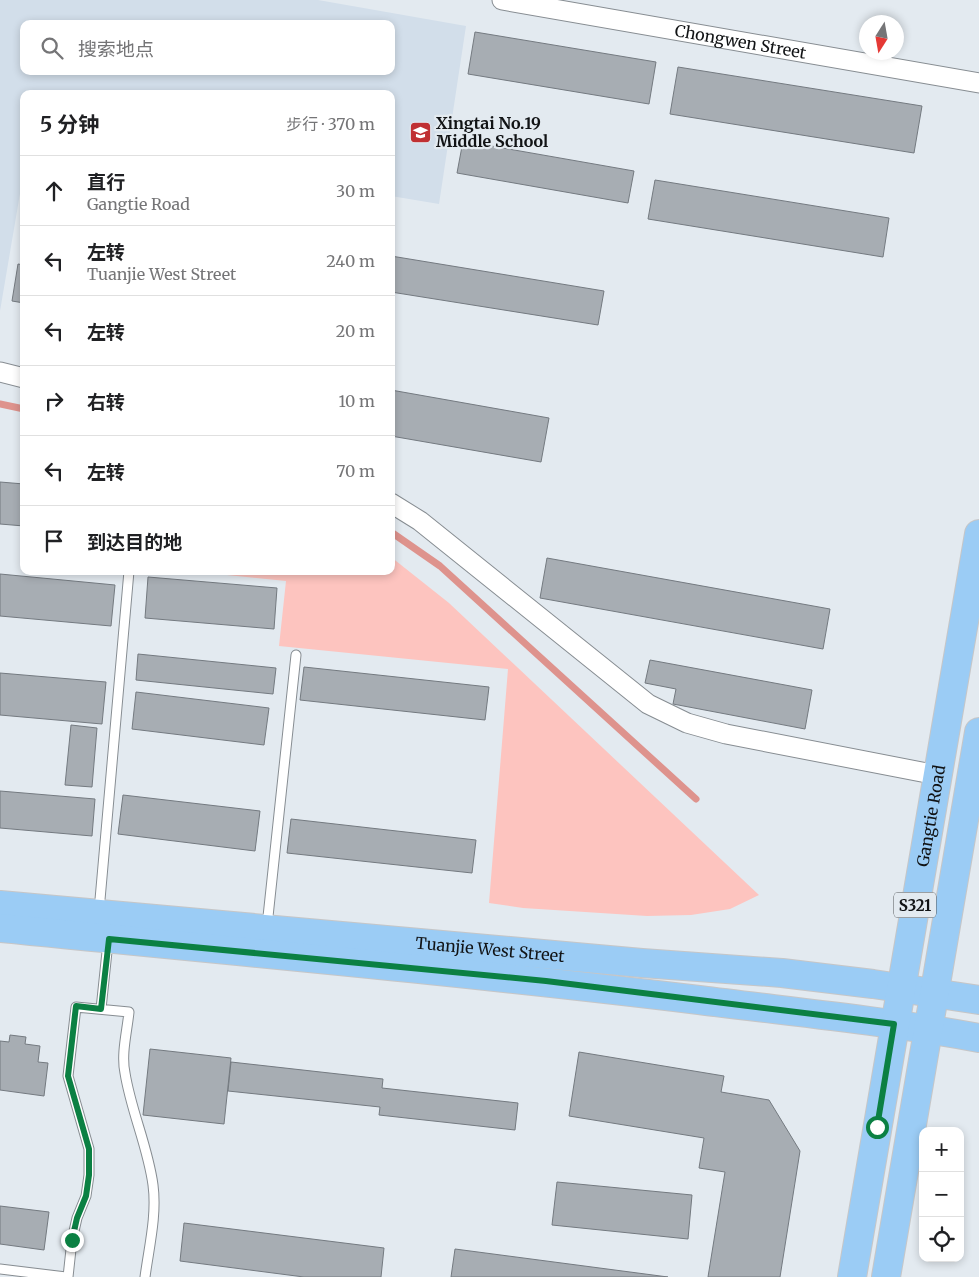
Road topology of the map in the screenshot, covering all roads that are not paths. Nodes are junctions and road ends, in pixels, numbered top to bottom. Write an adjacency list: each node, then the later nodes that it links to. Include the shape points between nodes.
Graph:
1 (502, 0): 2 (street, Chongwen Street)
2 (979, 83)
3 (0, 372): 4 (street)
4 (20, 377)
5 (395, 505): 10 (street, via 420,521 648,704 687,723 726,734)
6 (979, 534): 10 (main road, Gangtie Road / S321)
7 (129, 575): 12 (lane)
8 (296, 656): 14 (lane)
9 (979, 732): 17 (main road, Gangtie Road / S321)
10 (938, 775): 16 (main road, Gangtie Road / S321)
11 (0, 905): 12 (main road, Tuanjie West Street)
12 (99, 914): 14 (main road, Tuanjie West Street)
13 (0, 928): 15 (main road, Tuanjie West Street)
14 (266, 929): 16 (main road, Tuanjie West Street, via 782,973)
15 (109, 939): 19 (lane); 20 (main road, Tuanjie West Street, via 546,981)
16 (901, 988): 17 (main road, Tuanjie West Street); 20 (main road, Gangtie Road / S321)
17 (934, 992): 18 (main road, Tuanjie West Street); 21 (main road, Gangtie Road / S321)
18 (979, 1000)
19 (101, 1009): 24 (lane, via 76,1006 68,1076 89,1149 89,1175 86,1196 75,1225); 25 (lane, via 129,1012 124,1072 153,1184 154,1203)
20 (894, 1024): 21 (main road, Tuanjie West Street); 26 (main road, Gangtie Road / S321)
21 (928, 1029): 22 (main road, Tuanjie West Street); 27 (main road, Gangtie Road / S321)
22 (979, 1038)
23 (0, 1269): 24 (lane)
24 (67, 1277)
25 (145, 1277)
26 (852, 1277)
27 (886, 1277)

